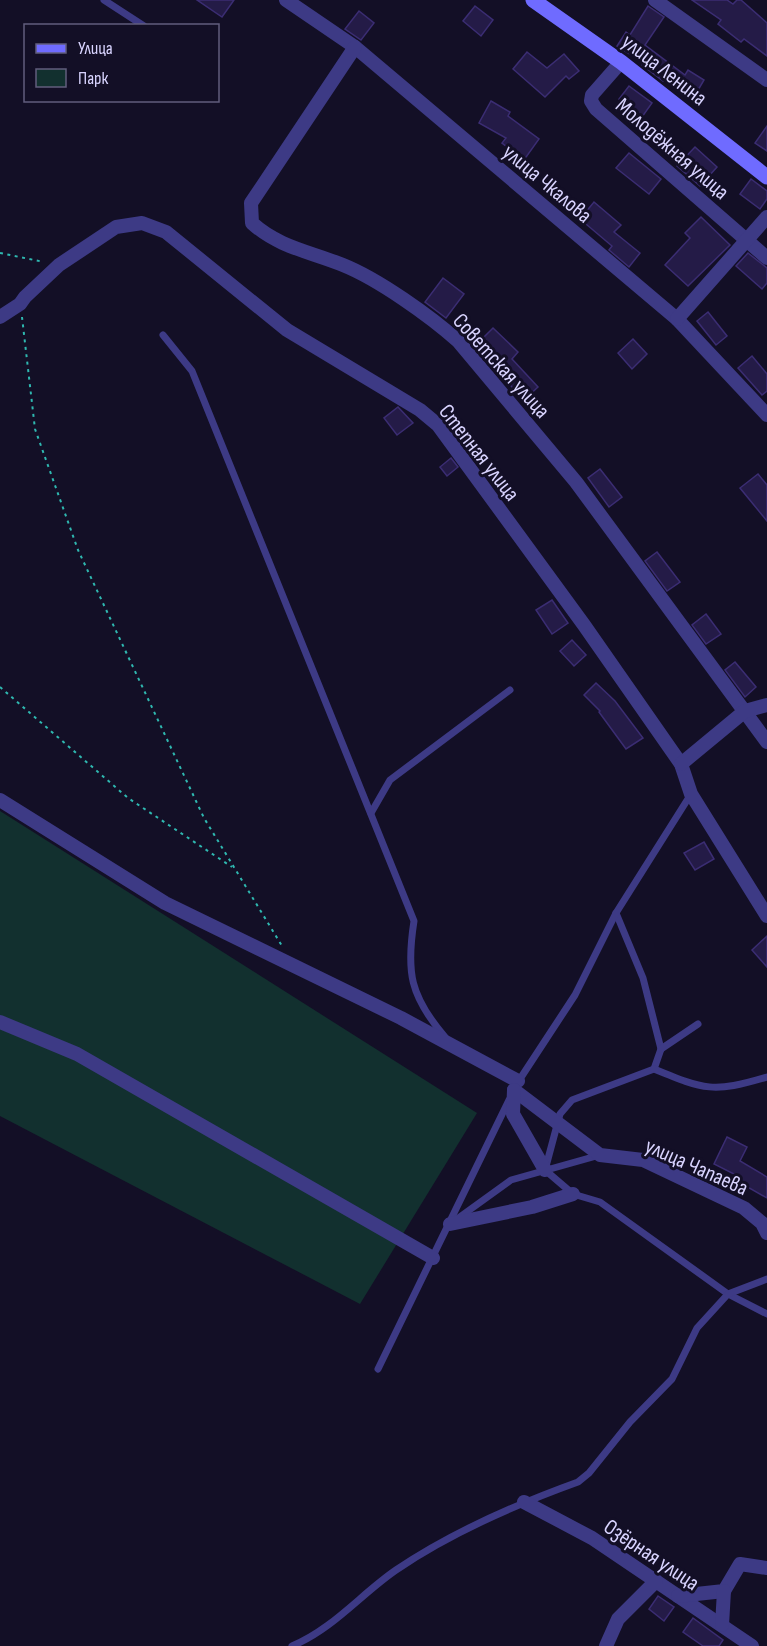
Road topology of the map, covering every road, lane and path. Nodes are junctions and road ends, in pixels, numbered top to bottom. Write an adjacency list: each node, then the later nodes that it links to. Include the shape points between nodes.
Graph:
1 (104, 0): 5 (lane)
2 (286, 0): 6 (street, улица Чкалова)
3 (533, 0): 7 (main road, улица Ленина)
4 (655, 0): 8 (street)
5 (141, 24)
6 (355, 47): 17 (street, улица Чкалова); 23 (street, Советская улица, via 251,203 252,223 277,242 359,272 458,341 576,482)
7 (621, 62): 9 (main road, улица Ленина); 11 (street, Молодёжная улица, via 592,95 593,106)
8 (767, 80)
9 (767, 177)
10 (767, 217): 11 (street)
11 (746, 240): 13 (street, Молодёжная улица); 17 (street)
12 (0, 253): 14 (path)
13 (767, 258)
14 (59, 265): 15 (street, Степная улица); 25 (street, Степная улица, via 116,227 154,227 287,330 438,424)
15 (20, 304): 16 (street, Степная улица); 29 (path, via 35,429 78,550 204,818)
16 (0, 317)
17 (677, 320): 19 (street, улица Чкалова)
18 (163, 335): 28 (lane, via 192,371)
19 (767, 416)
20 (0, 687): 29 (path, via 128,798)
21 (510, 690): 28 (lane, via 390,780)
22 (767, 705): 23 (street)
23 (745, 711): 24 (street, Советская улица); 25 (street)
24 (767, 742)
25 (681, 764): 26 (street, Степная улица)
26 (691, 794): 30 (lane); 31 (street, Степная улица)
27 (0, 800): 35 (street, via 165,903)
28 (371, 813): 35 (lane, via 414,921 411,983 430,1020)
29 (235, 868): 32 (path)
30 (616, 913): 36 (lane, via 643,978); 39 (lane, via 575,995)
31 (767, 916)
32 (283, 947)
33 (0, 1022): 46 (street, via 77,1054)
34 (698, 1024): 36 (lane)
35 (453, 1047): 39 (street)
36 (662, 1049): 37 (lane)
37 (654, 1069): 38 (lane, via 697,1087 714,1089); 40 (lane, via 572,1100)
38 (767, 1077)
39 (516, 1086): 40 (street); 42 (street, via 513,1114); 44 (lane)
40 (557, 1121): 41 (street); 42 (lane)
41 (600, 1155): 42 (lane); 45 (street, улица Чапаева, via 643,1160 744,1208 762,1223)
42 (545, 1170): 43 (lane); 44 (lane, via 512,1180)
43 (573, 1194): 44 (street); 48 (lane, via 600,1202)
44 (450, 1224): 46 (lane)
45 (767, 1233)
46 (433, 1258): 50 (lane)
47 (767, 1279): 48 (lane)
48 (728, 1294): 49 (lane); 51 (lane, via 697,1329 672,1379 630,1422 589,1473 578,1482)
49 (767, 1314)
50 (378, 1370)
51 (525, 1502): 53 (street, Озёрная улица, via 592,1538); 57 (lane, via 395,1570 348,1611)
52 (767, 1568): 54 (street, via 740,1564)
53 (656, 1581): 55 (street, Озёрная улица); 58 (street, via 618,1619)
54 (724, 1591): 55 (street); 56 (street)
55 (678, 1596): 56 (street, Озёрная улица)
56 (722, 1625): 59 (street, Озёрная улица)
57 (292, 1646)
58 (606, 1646)
59 (752, 1646)

